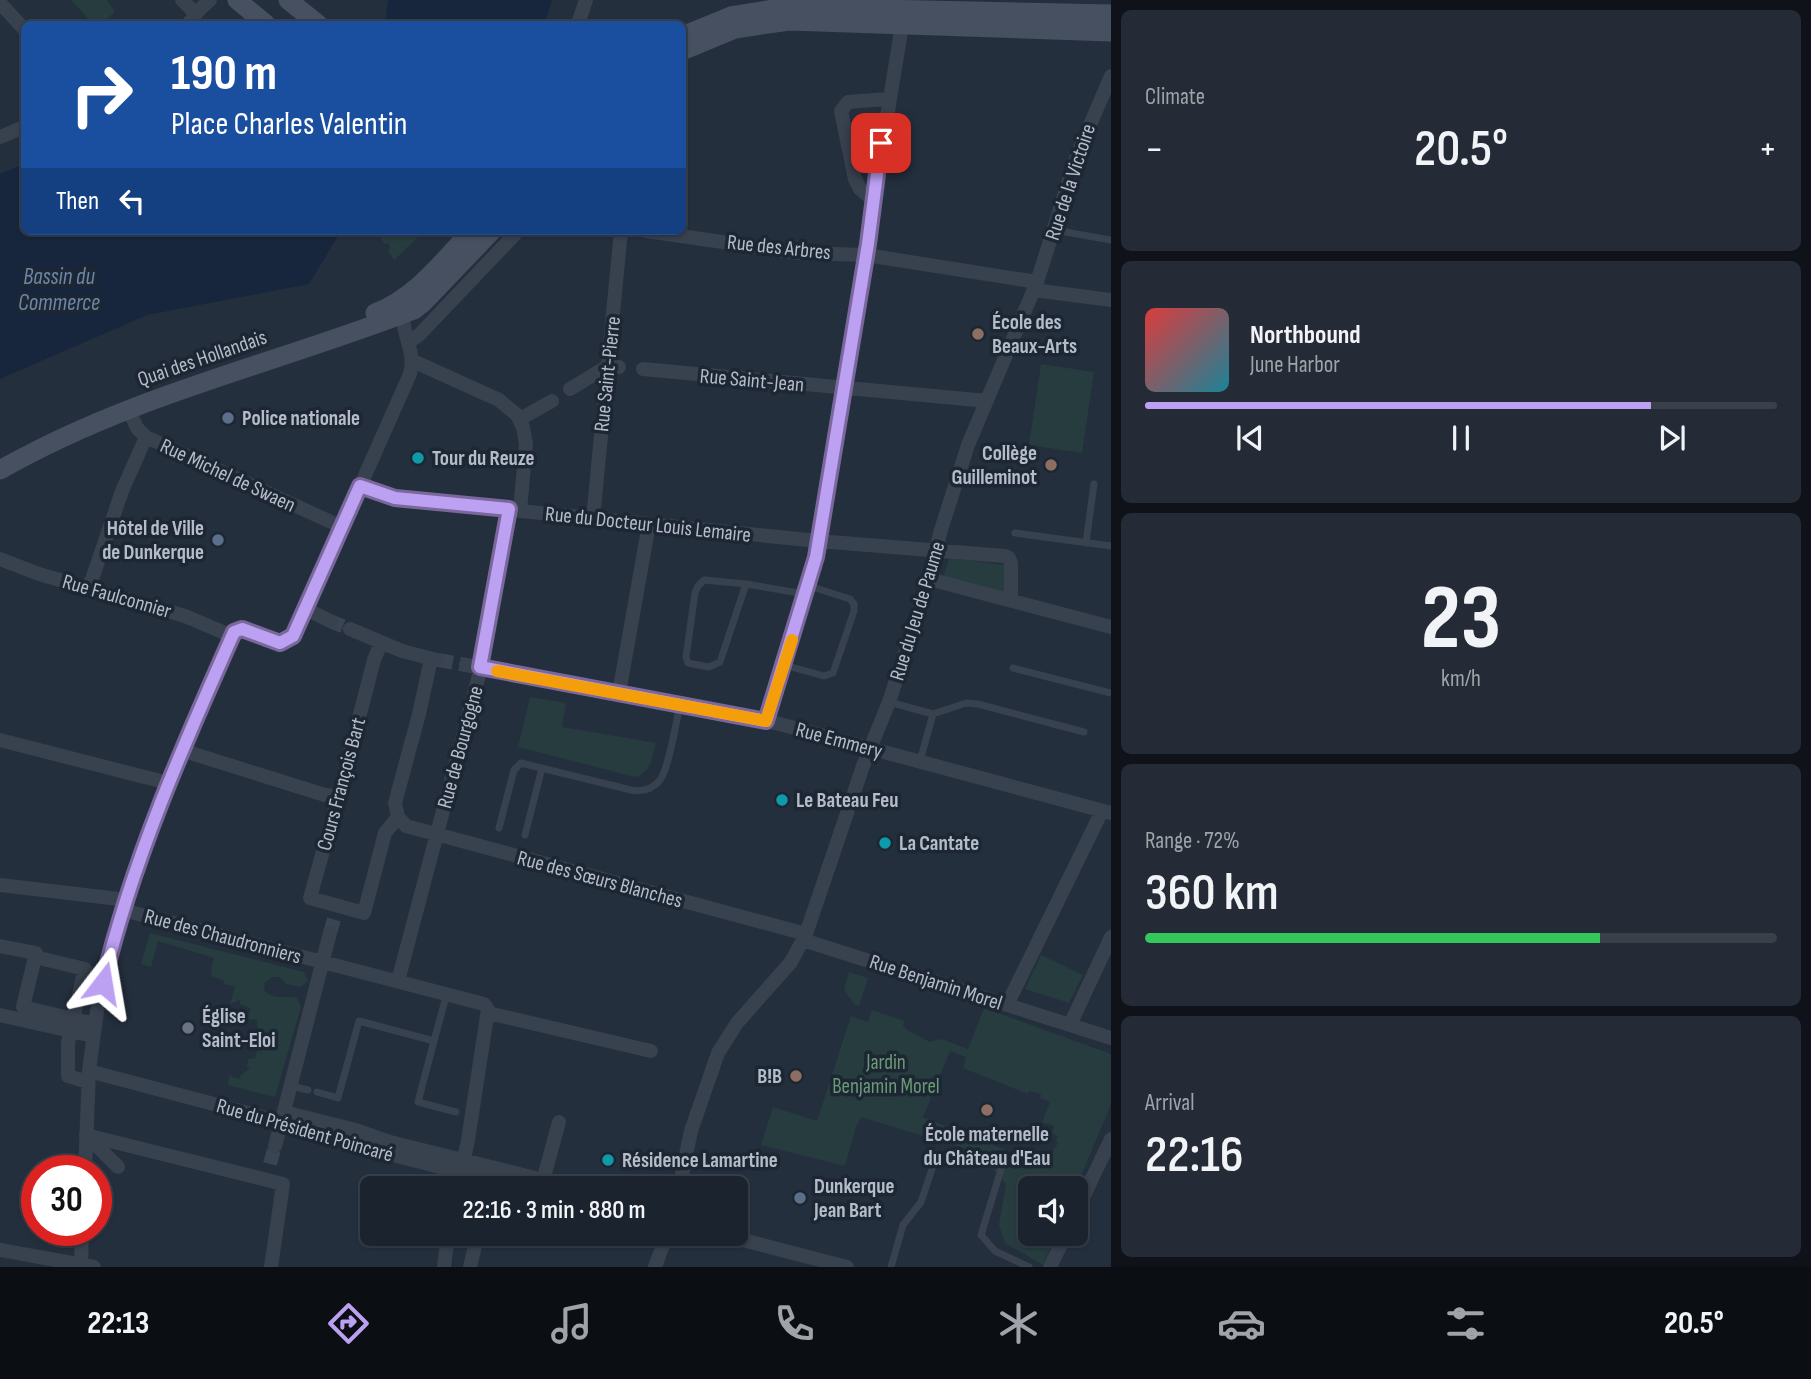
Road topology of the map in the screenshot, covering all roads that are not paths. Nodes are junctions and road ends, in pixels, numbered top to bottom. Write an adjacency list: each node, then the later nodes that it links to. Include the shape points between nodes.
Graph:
1 (183, 0): 11 (street)
2 (211, 0): 11 (street)
3 (237, 0): 13 (street)
4 (288, 0): 12 (street)
5 (586, 0): 14 (street)
6 (0, 2): 16 (street)
7 (754, 5): 9 (street); 17 (street)
8 (1062, 7): 10 (street); 15 (street)
9 (904, 12): 10 (street); 18 (street, via 771,22 725,33); 20 (street)
10 (981, 13): 15 (street)
11 (192, 19)
12 (313, 20)
13 (263, 21)
14 (579, 21)
15 (1107, 23)
16 (21, 26)
17 (686, 34)
18 (686, 49)
19 (1111, 76): 24 (street, Rue de la Victoire, via 1082,141)
20 (888, 99): 23 (street); 23 (street, via 848,102 841,111 855,179)
21 (21, 128): 22 (street)
22 (0, 137)
23 (874, 201): 31 (street)
24 (1054, 230): 30 (lane); 32 (street, Rue de la Victoire)
25 (468, 235): 33 (street)
26 (488, 235): 33 (street)
27 (514, 235): 37 (street)
28 (621, 235): 39 (street, Rue Saint-Pierre)
29 (674, 235): 31 (street, Rue des Arbres, via 799,253)
30 (1111, 240)
31 (866, 255): 32 (street, Rue des Arbres); 41 (street)
32 (1036, 286): 34 (street, Rue des Arbres); 44 (street, Rue du Jeu de Paume)
33 (421, 295): 35 (street, Quai des Hollandais); 37 (street); 45 (street, Quai des Hollandais)
34 (1111, 300)
35 (403, 314): 36 (street, Quai des Hollandais); 37 (street)
36 (373, 324): 37 (street, via 394,329); 45 (street, Quai des Hollandais)
37 (409, 342): 38 (street)
38 (413, 361): 46 (street, via 499,400); 51 (street)
39 (613, 366): 42 (street); 53 (street, Rue Saint-Pierre)
40 (643, 369): 41 (street, Rue Saint-Jean)
41 (844, 388): 44 (street, Rue Saint-Jean); 57 (street)
42 (570, 389)
43 (552, 401): 46 (street)
44 (987, 401): 60 (street, Rue du Jeu de Paume, via 964,457)
45 (126, 403): 47 (street, Rue Michel de Swaen); 48 (street, Quai des Hollandais, via 60,427); 49 (street, Quai des Hollandais)
46 (520, 419): 52 (street, Rue de Bourgogne, via 526,451)
47 (146, 437): 55 (street, Rue Michel de Swaen); 64 (street)
48 (0, 459)
49 (0, 470)
50 (1094, 484): 58 (lane)
51 (360, 486): 52 (street, Rue du Docteur Louis Lemaire, via 395,498); 55 (street)
52 (515, 510): 53 (street, Rue du Docteur Louis Lemaire); 74 (street, Rue de Bourgogne)
53 (593, 518): 54 (street, Rue du Docteur Louis Lemaire)
54 (649, 524): 57 (street, Rue du Docteur Louis Lemaire); 76 (street)
55 (342, 527): 67 (street)
56 (1015, 533): 58 (lane)
57 (818, 541): 60 (street, Rue du Docteur Louis Lemaire); 65 (street)
58 (1086, 543): 59 (lane)
59 (1111, 546)
60 (937, 552): 62 (street, Rue du Jeu de Paume); 66 (street, Rue du Docteur Louis Lemaire, via 1007,557)
61 (0, 559): 64 (street, Rue Faulconnier)
62 (929, 579): 66 (street); 78 (street, Rue du Jeu de Paume)
63 (746, 584): 63 (lane, via 709,579 698,586 688,663 709,667 720,662); 65 (lane)
64 (89, 588): 71 (street, Rue Faulconnier, via 185,615)
65 (807, 590): 73 (street); 73 (lane, via 850,599 854,611 833,673 819,675)
66 (1011, 599): 69 (street)
67 (306, 609): 68 (street); 71 (street, via 288,641 270,641 240,629)
68 (330, 621)
69 (1111, 626)
70 (350, 629): 72 (street, Cours François Bart)
71 (232, 636): 85 (street)
72 (381, 643): 89 (street, Cours François Bart); 91 (street, Cours François Bart, via 435,659 395,803)
73 (784, 665): 81 (street)
74 (473, 666): 76 (street, Rue Emmery); 94 (street, Rue de Bourgogne)
75 (1013, 668): 77 (lane)
76 (619, 693): 79 (street, Rue Emmery)
77 (1111, 693)
78 (889, 702): 80 (lane); 84 (street, Rue du Jeu de Paume)
79 (680, 705): 81 (street, Rue Emmery); 87 (lane, via 663,777 647,790)
80 (933, 714): 82 (lane, via 978,704); 86 (lane)
81 (766, 721): 84 (street, Rue Emmery)
82 (1084, 732)
83 (0, 740): 88 (street)
84 (872, 748): 86 (street, Rue Emmery); 98 (street, Rue du Jeu de Paume)
85 (181, 750): 88 (street); 89 (street)
86 (920, 761): 90 (street, Rue Emmery)
87 (542, 768): 92 (lane, via 517,765); 93 (lane)
88 (169, 783): 96 (street)
89 (336, 796): 91 (street, Cours François Bart, via 310,898 336,909 364,913 385,833)
90 (1107, 812): 105 (street)
91 (397, 817): 94 (street, Rue des Sœurs Blanches, via 406,826)
92 (499, 828)
93 (524, 835)
94 (437, 836): 98 (street, Rue des Sœurs Blanches); 103 (street, Rue de Bourgogne)
95 (0, 885): 96 (street, Rue des Chaudronniers)
96 (125, 905): 102 (street, Rue des Chaudronniers); 110 (street)
97 (331, 933): 102 (street)
98 (805, 937): 105 (street, Rue Benjamin Morel); 132 (street, Rue du Jeu de Paume, via 718,1053)
99 (1111, 937): 109 (street)
100 (0, 946): 101 (street, via 36,953)
101 (35, 957): 108 (street, via 23,1007); 108 (street, via 85,969)
102 (323, 962): 103 (street, Rue des Chaudronniers); 115 (street)
103 (398, 981): 104 (street, Rue des Chaudronniers)
104 (447, 993): 107 (street, Rue des Chaudronniers, via 481,1003); 112 (lane)
105 (1007, 1005): 109 (street, Rue Benjamin Morel)
106 (0, 1015): 108 (street)
107 (487, 1017): 113 (street, Rue des Chaudronniers); 129 (street)
108 (72, 1025): 110 (street); 114 (street, via 68,1076)
109 (1070, 1025): 111 (street, Rue Benjamin Morel)
110 (94, 1030): 114 (street)
111 (1111, 1038)
112 (434, 1041): 117 (lane, via 359,1021 338,1098); 118 (lane, via 418,1102)
113 (651, 1051)
114 (88, 1076): 119 (street, Rue du Président Poincaré); 121 (street)
115 (291, 1086): 116 (lane); 119 (street)
116 (309, 1090)
117 (317, 1093)
118 (456, 1112)
119 (283, 1117): 123 (street); 129 (street, Rue du Président Poincaré, via 366,1148)
120 (559, 1122): 131 (street)
121 (86, 1135): 125 (street); 128 (street); 133 (street)
122 (1111, 1139): 134 (street)
123 (275, 1146)
124 (937, 1154): 148 (lane, via 919,1206 903,1225)
125 (85, 1155)
126 (1003, 1163): 149 (lane, via 981,1235 995,1251)
127 (270, 1164): 133 (street)
128 (118, 1167)
129 (462, 1167): 130 (street, Rue du Président Poincaré)
130 (479, 1176)
131 (544, 1176)
132 (681, 1176)
133 (266, 1180): 143 (street, via 283,1184)
134 (1088, 1187)
135 (748, 1241): 147 (street)
136 (83, 1246): 142 (street)
137 (446, 1246): 144 (street)
138 (475, 1246): 145 (street)
139 (663, 1246): 146 (street)
140 (1060, 1246): 150 (street)
141 (0, 1250): 142 (street)
142 (85, 1266)
143 (271, 1267)
144 (443, 1267)
145 (470, 1267)
146 (655, 1267)
147 (847, 1267)
148 (891, 1267)
149 (1030, 1267)
150 (1050, 1267)

